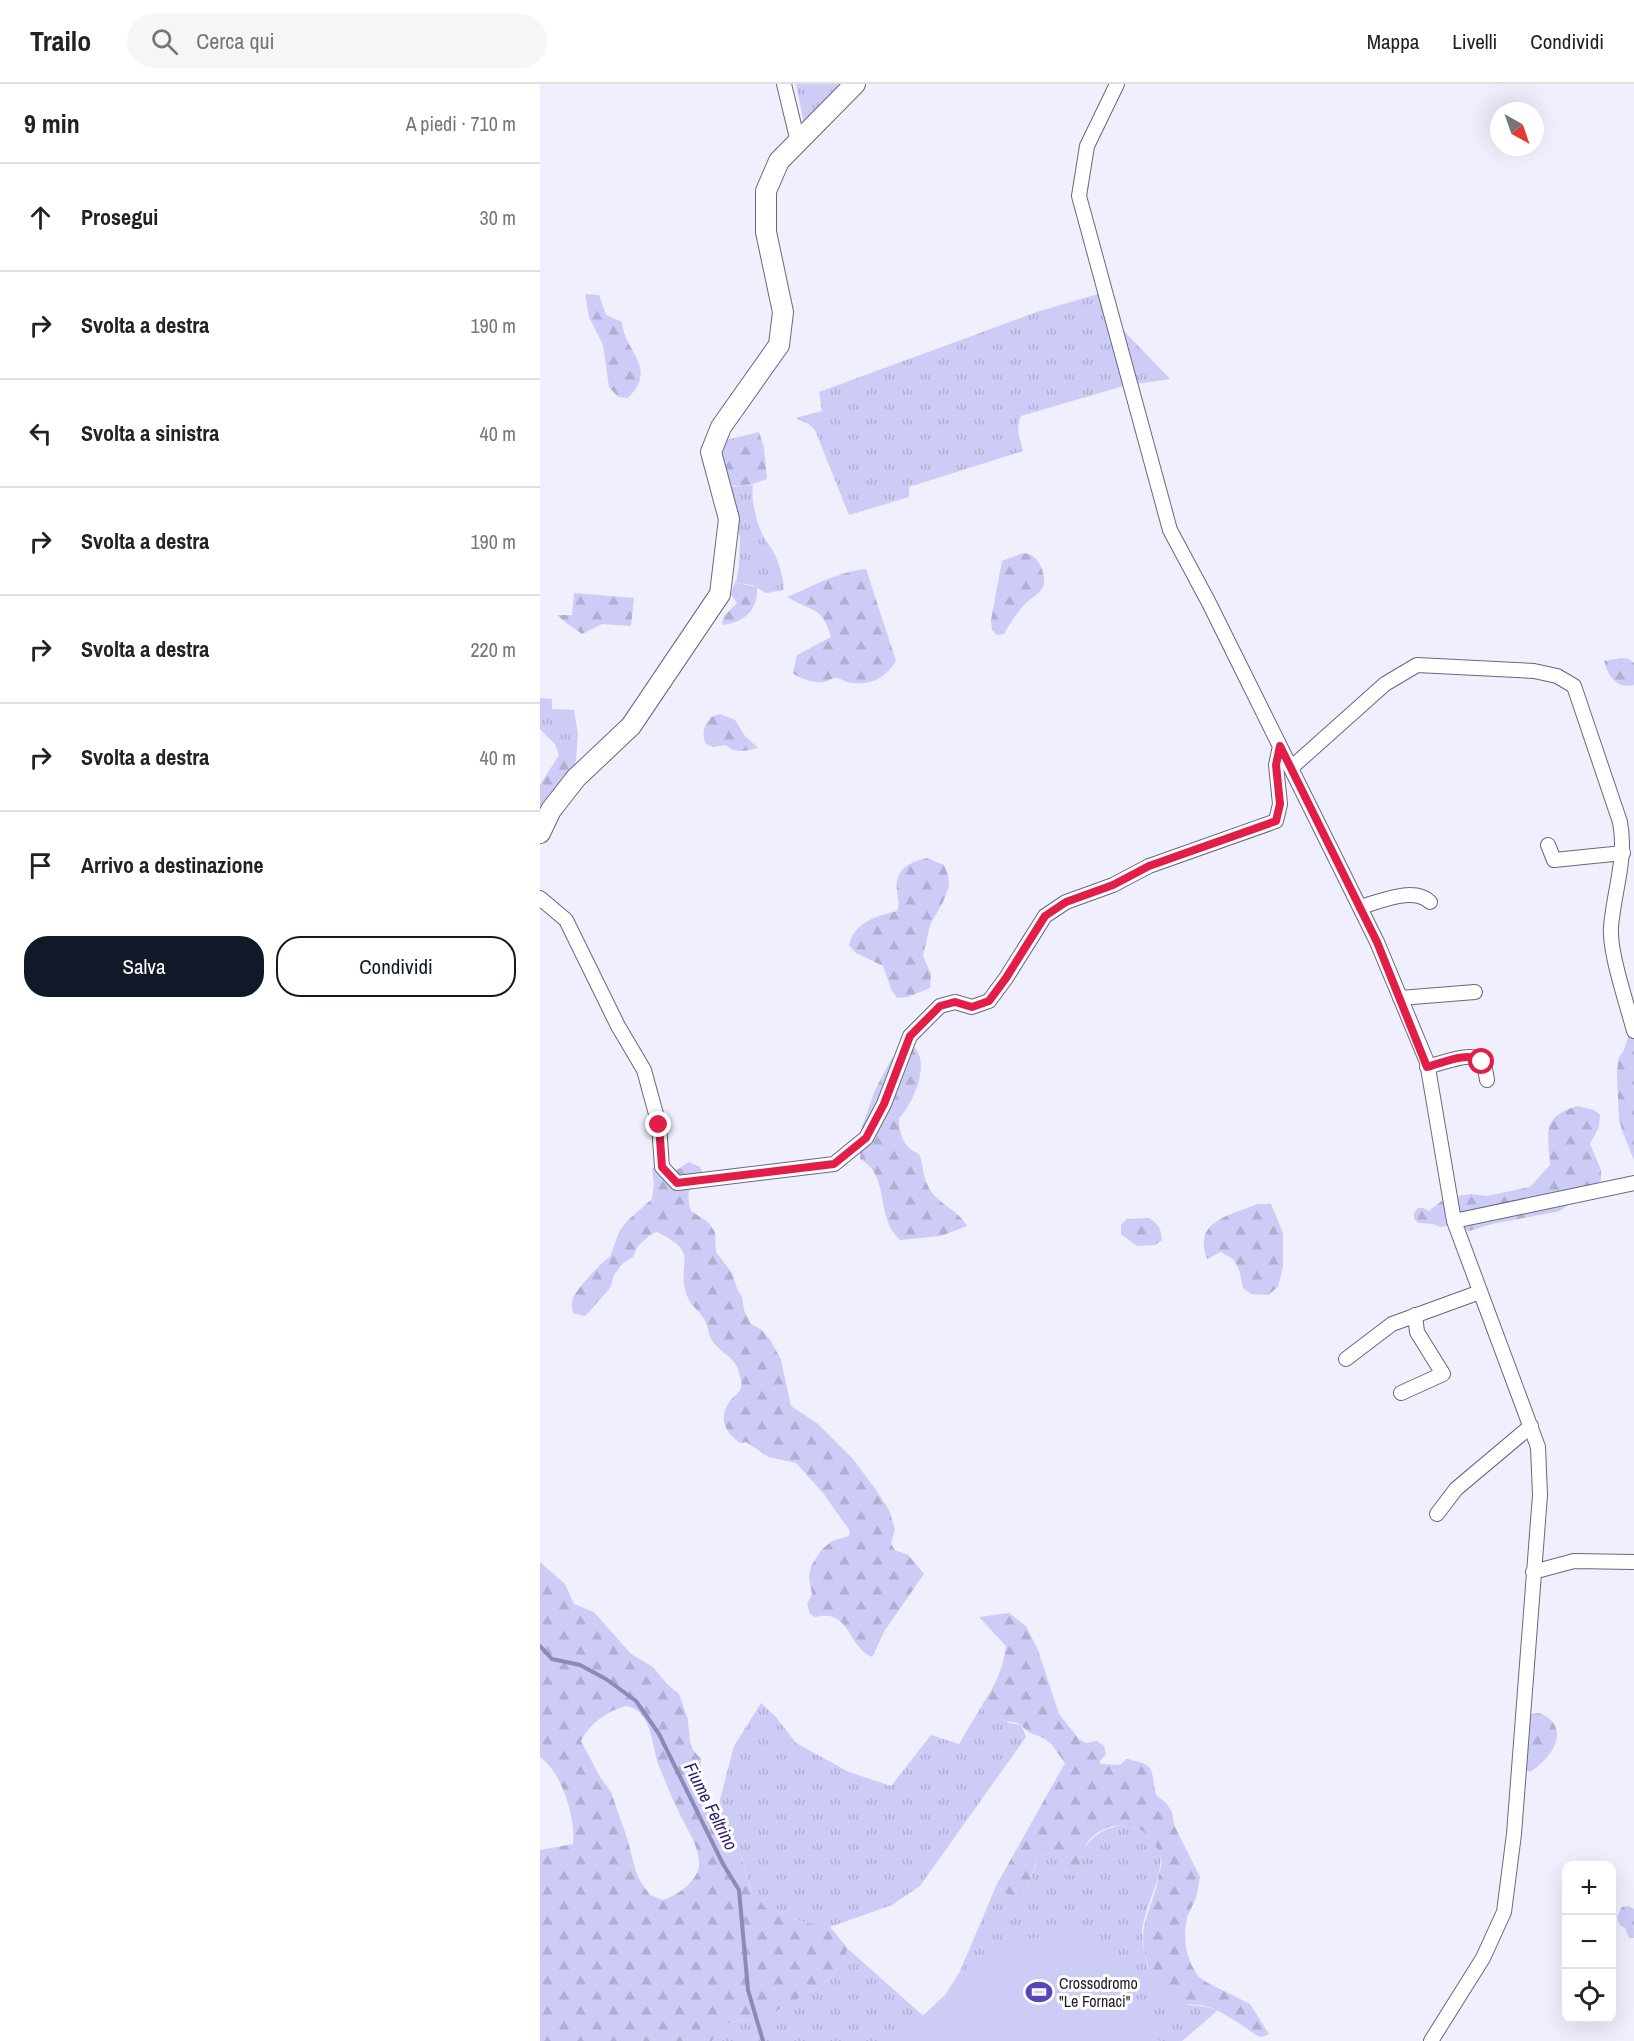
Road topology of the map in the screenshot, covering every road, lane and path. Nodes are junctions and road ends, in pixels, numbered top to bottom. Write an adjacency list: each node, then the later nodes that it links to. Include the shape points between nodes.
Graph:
1 (784, 84): 4 (street)
2 (855, 84): 4 (street)
3 (1117, 84): 5 (street, via 1087,146 1079,196 1170,530)
4 (798, 141): 7 (street, via 779,161 766,191 766,232 783,312 778,345 721,427 711,452 729,519 720,594 631,726 576,778 551,810)
5 (1280, 746): 6 (street); 11 (street, via 1276,765 1280,804 1276,821 1149,866 1113,885 1066,902 1045,916 989,1001 972,1007 955,1002 940,1006 910,1036 884,1104 866,1138 834,1164 677,1183 662,1167 659,1125 644,1070 566,920)
6 (1291, 768): 9 (street, via 1385,684 1417,665 1534,671 1557,676 1574,686 1620,822); 13 (street)
7 (540, 832)
8 (1548, 845): 9 (street, via 1554,860)
9 (1623, 855): 10 (street); 16 (street, via 1611,928)
10 (1634, 872)
11 (540, 898)
12 (1430, 903): 13 (street, via 1425,897 1413,895)
13 (1360, 907): 15 (street)
14 (1475, 992): 15 (street)
15 (1400, 998): 17 (street)
16 (1634, 1031)
17 (1427, 1067): 18 (street, via 1478,1057); 20 (street)
18 (1487, 1080)
19 (1634, 1184): 20 (street)
20 (1454, 1221): 21 (street)
21 (1480, 1292): 22 (street); 25 (street)
22 (1415, 1315): 23 (street, via 1392,1324); 24 (street, via 1417,1332 1443,1374)
23 (1346, 1359)
24 (1401, 1393)
25 (1530, 1426): 26 (street, via 1456,1489); 28 (street, via 1538,1448 1540,1495)
26 (1437, 1514)
27 (1633, 1562): 28 (street, via 1574,1561)
28 (1533, 1572): 29 (street, via 1514,1834 1504,1912 1483,1958)
29 (1431, 2041)

